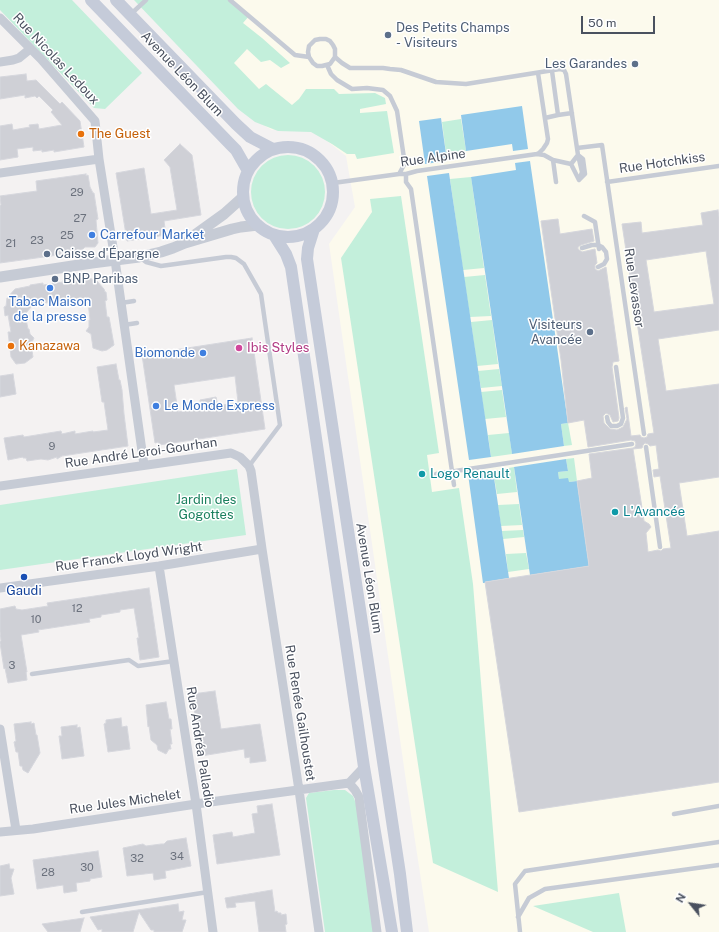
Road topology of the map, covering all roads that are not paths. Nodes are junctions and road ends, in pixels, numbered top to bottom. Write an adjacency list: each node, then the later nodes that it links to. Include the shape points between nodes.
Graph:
1 (91, 0): 25 (main road, Avenue Léon Blum, via 236,150)
2 (116, 0): 5 (main road, Avenue Léon Blum)
3 (146, 0): 5 (lane)
4 (230, 0): 8 (lane, via 295,54)
5 (131, 15): 18 (main road, Avenue Léon Blum, via 236,124 250,137)
6 (0, 18): 7 (street, Rue Nicolas Ledoux)
7 (30, 49): 10 (street, via 19,58); 21 (street, Rue Nicolas Ledoux, via 95,121)
8 (308, 57): 9 (lane, via 309,46 312,43 326,39 335,49); 11 (lane, via 317,66)
9 (335, 57): 11 (lane); 13 (lane, via 350,68 390,69 436,82 466,84)
10 (0, 62)
11 (327, 65): 27 (lane, via 337,80 352,89 382,90 390,96 397,111 404,158 404,165)
12 (552, 71): 13 (lane); 14 (lane, via 562,69 566,72); 15 (lane)
13 (538, 73): 16 (lane)
14 (572, 113): 15 (lane); 17 (lane)
15 (558, 115): 16 (lane)
16 (545, 118): 19 (lane, via 548,141)
17 (577, 148): 20 (lane); 30 (lane, Rue Levassor, via 602,144)
18 (273, 149): 25 (main road, via 263,154); 31 (main road, via 299,147 311,152 329,171)
19 (537, 154): 22 (lane); 28 (lane, Rue Alpine)
20 (578, 154): 23 (lane); 23 (lane, via 582,172 579,180)
21 (99, 159): 26 (street); 41 (street, Rue Nicolas Ledoux)
22 (553, 160): 23 (lane); 29 (lane)
23 (572, 164)
24 (719, 166): 30 (lane, Rue Hotchkiss)
25 (248, 171): 32 (main road)
26 (0, 173)
27 (399, 174): 28 (lane, Rue Alpine); 31 (lane, Rue Alpine)
28 (406, 174): 55 (lane, via 406,182 411,189)
29 (556, 182)
30 (607, 182): 50 (lane, Rue Levassor)
31 (333, 183): 35 (main road, via 333,198 329,212)
32 (243, 197): 34 (main road, via 248,212); 37 (street)
33 (584, 216): 39 (lane, via 595,222)
34 (258, 225): 36 (main road); 37 (street, via 241,227)
35 (314, 229): 36 (main road, via 298,236); 83 (main road, Avenue Léon Blum, via 307,259)
36 (274, 235): 66 (main road, via 291,267)
37 (185, 243): 40 (street)
38 (582, 248): 42 (lane, via 592,245 602,247 607,259)
39 (599, 250)
40 (140, 257): 41 (street); 54 (lane, via 146,262 161,266 226,257 236,258 244,264 261,294 280,425)
41 (115, 260): 43 (street); 45 (street, Rue Nicolas Ledoux)
42 (598, 267)
43 (0, 277)
44 (134, 301): 45 (lane)
45 (121, 303): 47 (street, Rue Nicolas Ledoux)
46 (137, 323): 47 (lane)
47 (124, 325): 53 (street, Rue Nicolas Ledoux)
48 (616, 368): 49 (lane, via 623,418 621,424 611,426)
49 (607, 417)
50 (644, 434)
51 (632, 444): 55 (lane)
52 (646, 447): 59 (lane)
53 (144, 465): 54 (street, Rue André Leroi-Gourhan, via 231,453 240,457); 58 (street, Rue André Leroi-Gourhan)
54 (249, 466): 60 (street, Rue Renée Gailhoustet)
55 (452, 471): 56 (lane); 57 (lane)
56 (436, 474)
57 (454, 485)
58 (0, 486)
59 (660, 547)
60 (262, 549): 61 (street, Rue Franck Lloyd Wright); 68 (street, Rue Renée Gailhoustet)
61 (159, 566): 62 (street, Rue Franck Lloyd Wright); 63 (street, Rue Andréa Palladio)
62 (0, 588)
63 (174, 661): 64 (lane, via 138,666 129,660); 69 (street, Rue Andréa Palladio)
64 (32, 674)
65 (0, 729): 72 (street)
66 (364, 767): 67 (street); 79 (main road)
67 (349, 783): 68 (street, Rue Jules Michelet); 82 (street, via 359,798)
68 (299, 790): 69 (street, Rue Jules Michelet); 81 (street, Rue Renée Gailhoustet)
69 (196, 804): 72 (street, Rue Jules Michelet); 76 (street, Rue Andréa Palladio)
70 (719, 806): 71 (lane)
71 (674, 814)
72 (16, 830): 73 (street, Rue Jules Michelet)
73 (0, 832)
74 (719, 842): 78 (lane, via 525,871 515,884)
75 (719, 865): 78 (lane, via 545,889 528,898)
76 (208, 892): 77 (lane); 80 (street, Rue Andréa Palladio)
77 (82, 912)
78 (518, 917): 84 (lane)
79 (392, 930)
80 (213, 932)
81 (319, 932)
82 (377, 932)
83 (407, 932)
84 (520, 932)

